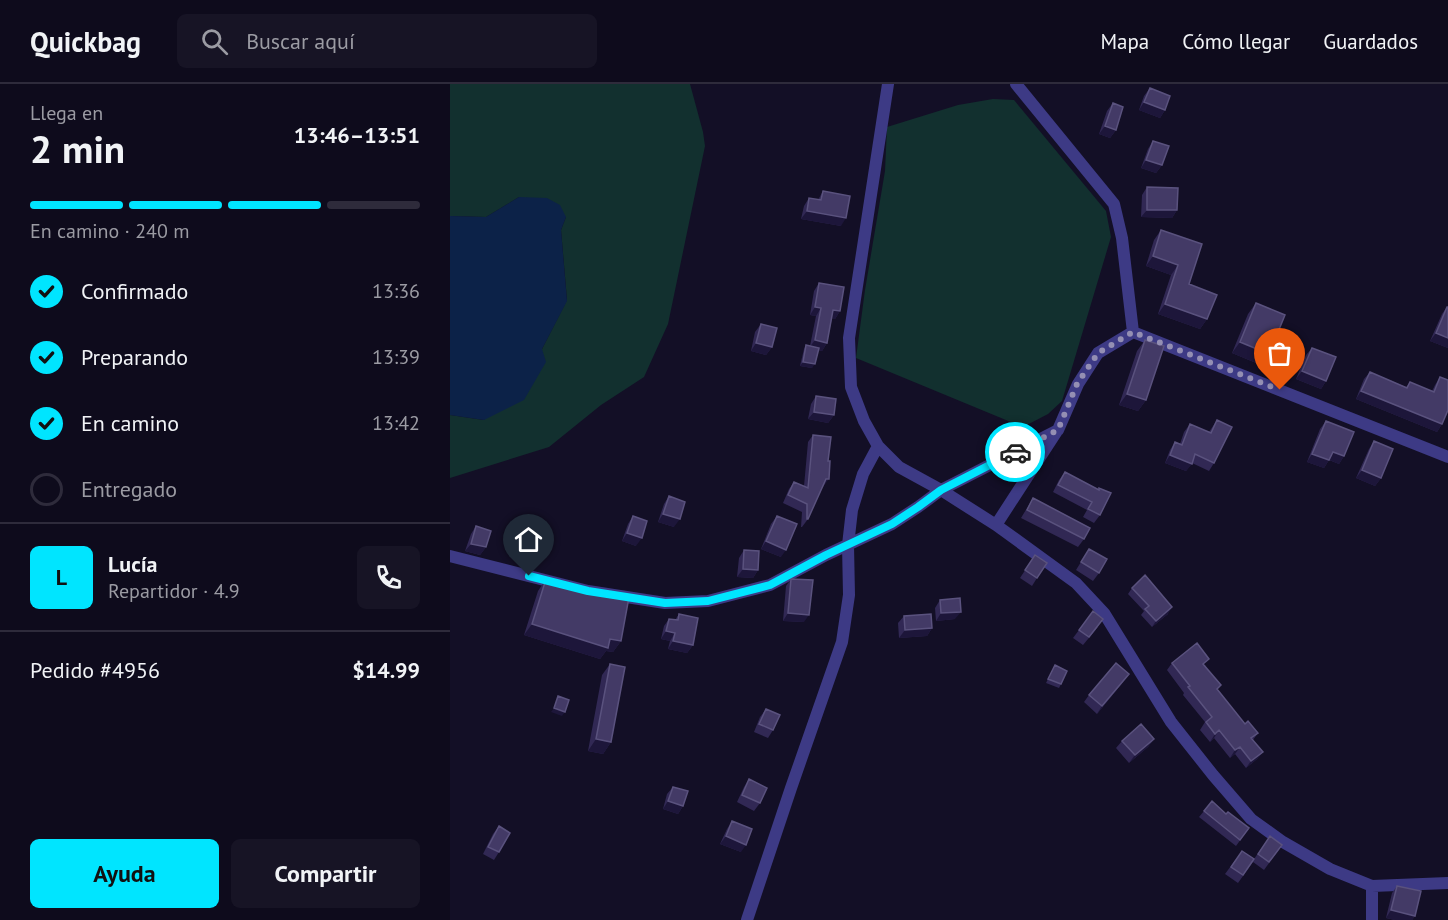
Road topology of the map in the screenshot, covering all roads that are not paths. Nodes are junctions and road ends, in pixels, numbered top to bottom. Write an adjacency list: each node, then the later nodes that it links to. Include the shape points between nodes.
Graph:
1 (888, 84): 5 (street, via 849,338 851,387)
2 (1016, 84): 3 (street, via 1114,204)
3 (1133, 332): 4 (street, via 1098,353 1077,384); 6 (street)
4 (1058, 430): 7 (street); 8 (street)
5 (878, 446): 7 (street, via 899,466); 9 (street, via 863,474 852,510)
6 (1448, 457)
7 (941, 490): 8 (street); 9 (street, via 892,524)
8 (996, 525): 12 (street, via 1076,583 1104,613 1172,722 1251,819 1330,869)
9 (848, 545): 10 (street, via 770,585 708,601 665,603 588,591); 13 (street, via 849,595 842,642)
10 (450, 556)
11 (1448, 884): 12 (street)
12 (1372, 886): 14 (street)
13 (747, 920)
14 (1372, 920)

